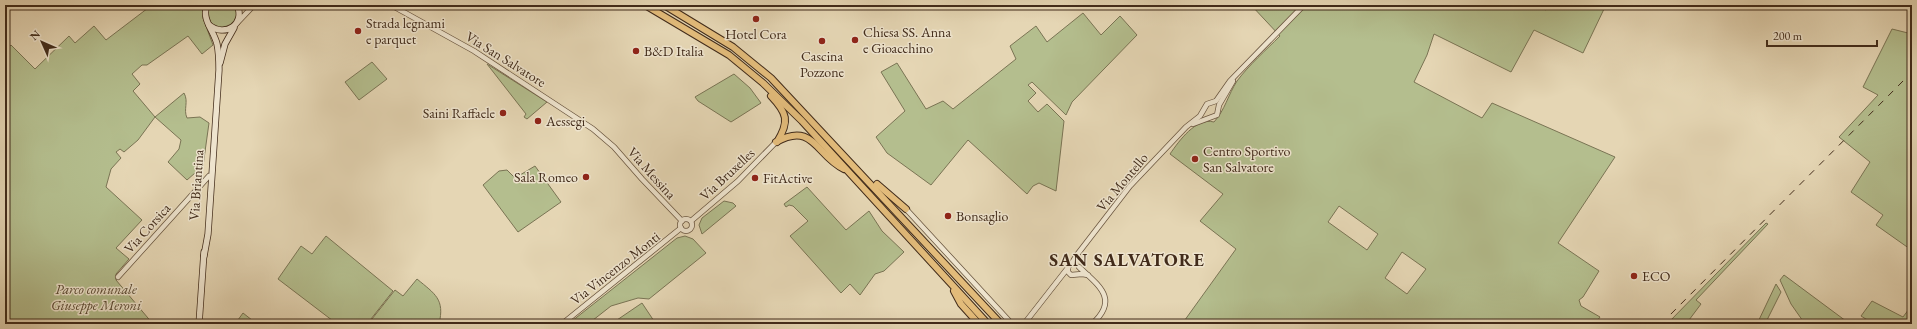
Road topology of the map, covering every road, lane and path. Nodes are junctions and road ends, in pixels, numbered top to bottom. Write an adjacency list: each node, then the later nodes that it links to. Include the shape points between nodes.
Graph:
1 (207, 5): 9 (main road, Via Briantina, via 205,13)
2 (238, 5): 8 (main road, via 240,12)
3 (254, 5): 8 (street)
4 (391, 5): 19 (street, Via San Salvatore, via 508,72)
5 (645, 5): 12 (highway, via 730,55)
6 (664, 5): 21 (highway, via 696,23 752,62 787,94)
7 (1304, 5): 11 (street)
8 (236, 24): 9 (main road, via 224,31); 10 (main road, Via Briantina, via 225,44)
9 (209, 25): 10 (main road, Via Briantina, via 217,44)
10 (219, 70): 16 (main road, Via Briantina)
11 (1240, 71): 13 (street); 14 (street)
12 (763, 83): 20 (highway, via 765,89 782,107 785,115 785,124); 22 (highway)
13 (1211, 103): 14 (street); 15 (street, via 1205,106)
14 (1218, 108): 17 (street, via 1217,115)
15 (1204, 111): 17 (street); 18 (street, Via Montello)
16 (216, 116): 23 (main road, Via Briantina); 29 (main road, Via Briantina, via 208,234)
17 (1210, 118): 18 (street, Via Montello)
18 (1186, 127): 28 (street, Via Montello, via 1130,186)
19 (606, 139): 25 (street, Via Messina)
20 (776, 142): 22 (highway, via 787,136 803,136 812,140 835,165); 26 (street, Via Bruxelles, via 738,181)
21 (855, 167): 24 (highway); 44 (highway)
22 (847, 170): 38 (highway)
23 (209, 176): 29 (main road, Via Briantina); 36 (street, Via Corsica)
24 (906, 210): 45 (street)
25 (682, 221): 26 (street); 27 (street)
26 (691, 221): 27 (street, via 691,229 687,231)
27 (681, 228): 41 (street, Via Vincenzo Monti)
28 (1078, 254): 30 (street, Via Montello); 31 (street)
29 (204, 256): 40 (main road, Via Briantina)
30 (1072, 263): 31 (street); 32 (street)
31 (1079, 266): 34 (street); 35 (street)
32 (1067, 269): 33 (street); 37 (street)
33 (1070, 274): 34 (street); 37 (street)
34 (1077, 274): 35 (street)
35 (1088, 275): 46 (street, via 1101,287 1105,298 1101,316)
36 (118, 277)
37 (1061, 277): 39 (street)
38 (952, 286): 42 (highway, via 962,304); 43 (highway)
39 (1025, 323)
40 (198, 324)
41 (562, 324)
42 (979, 324)
43 (988, 324)
44 (1001, 324)
45 (1012, 324)
46 (1092, 324)

